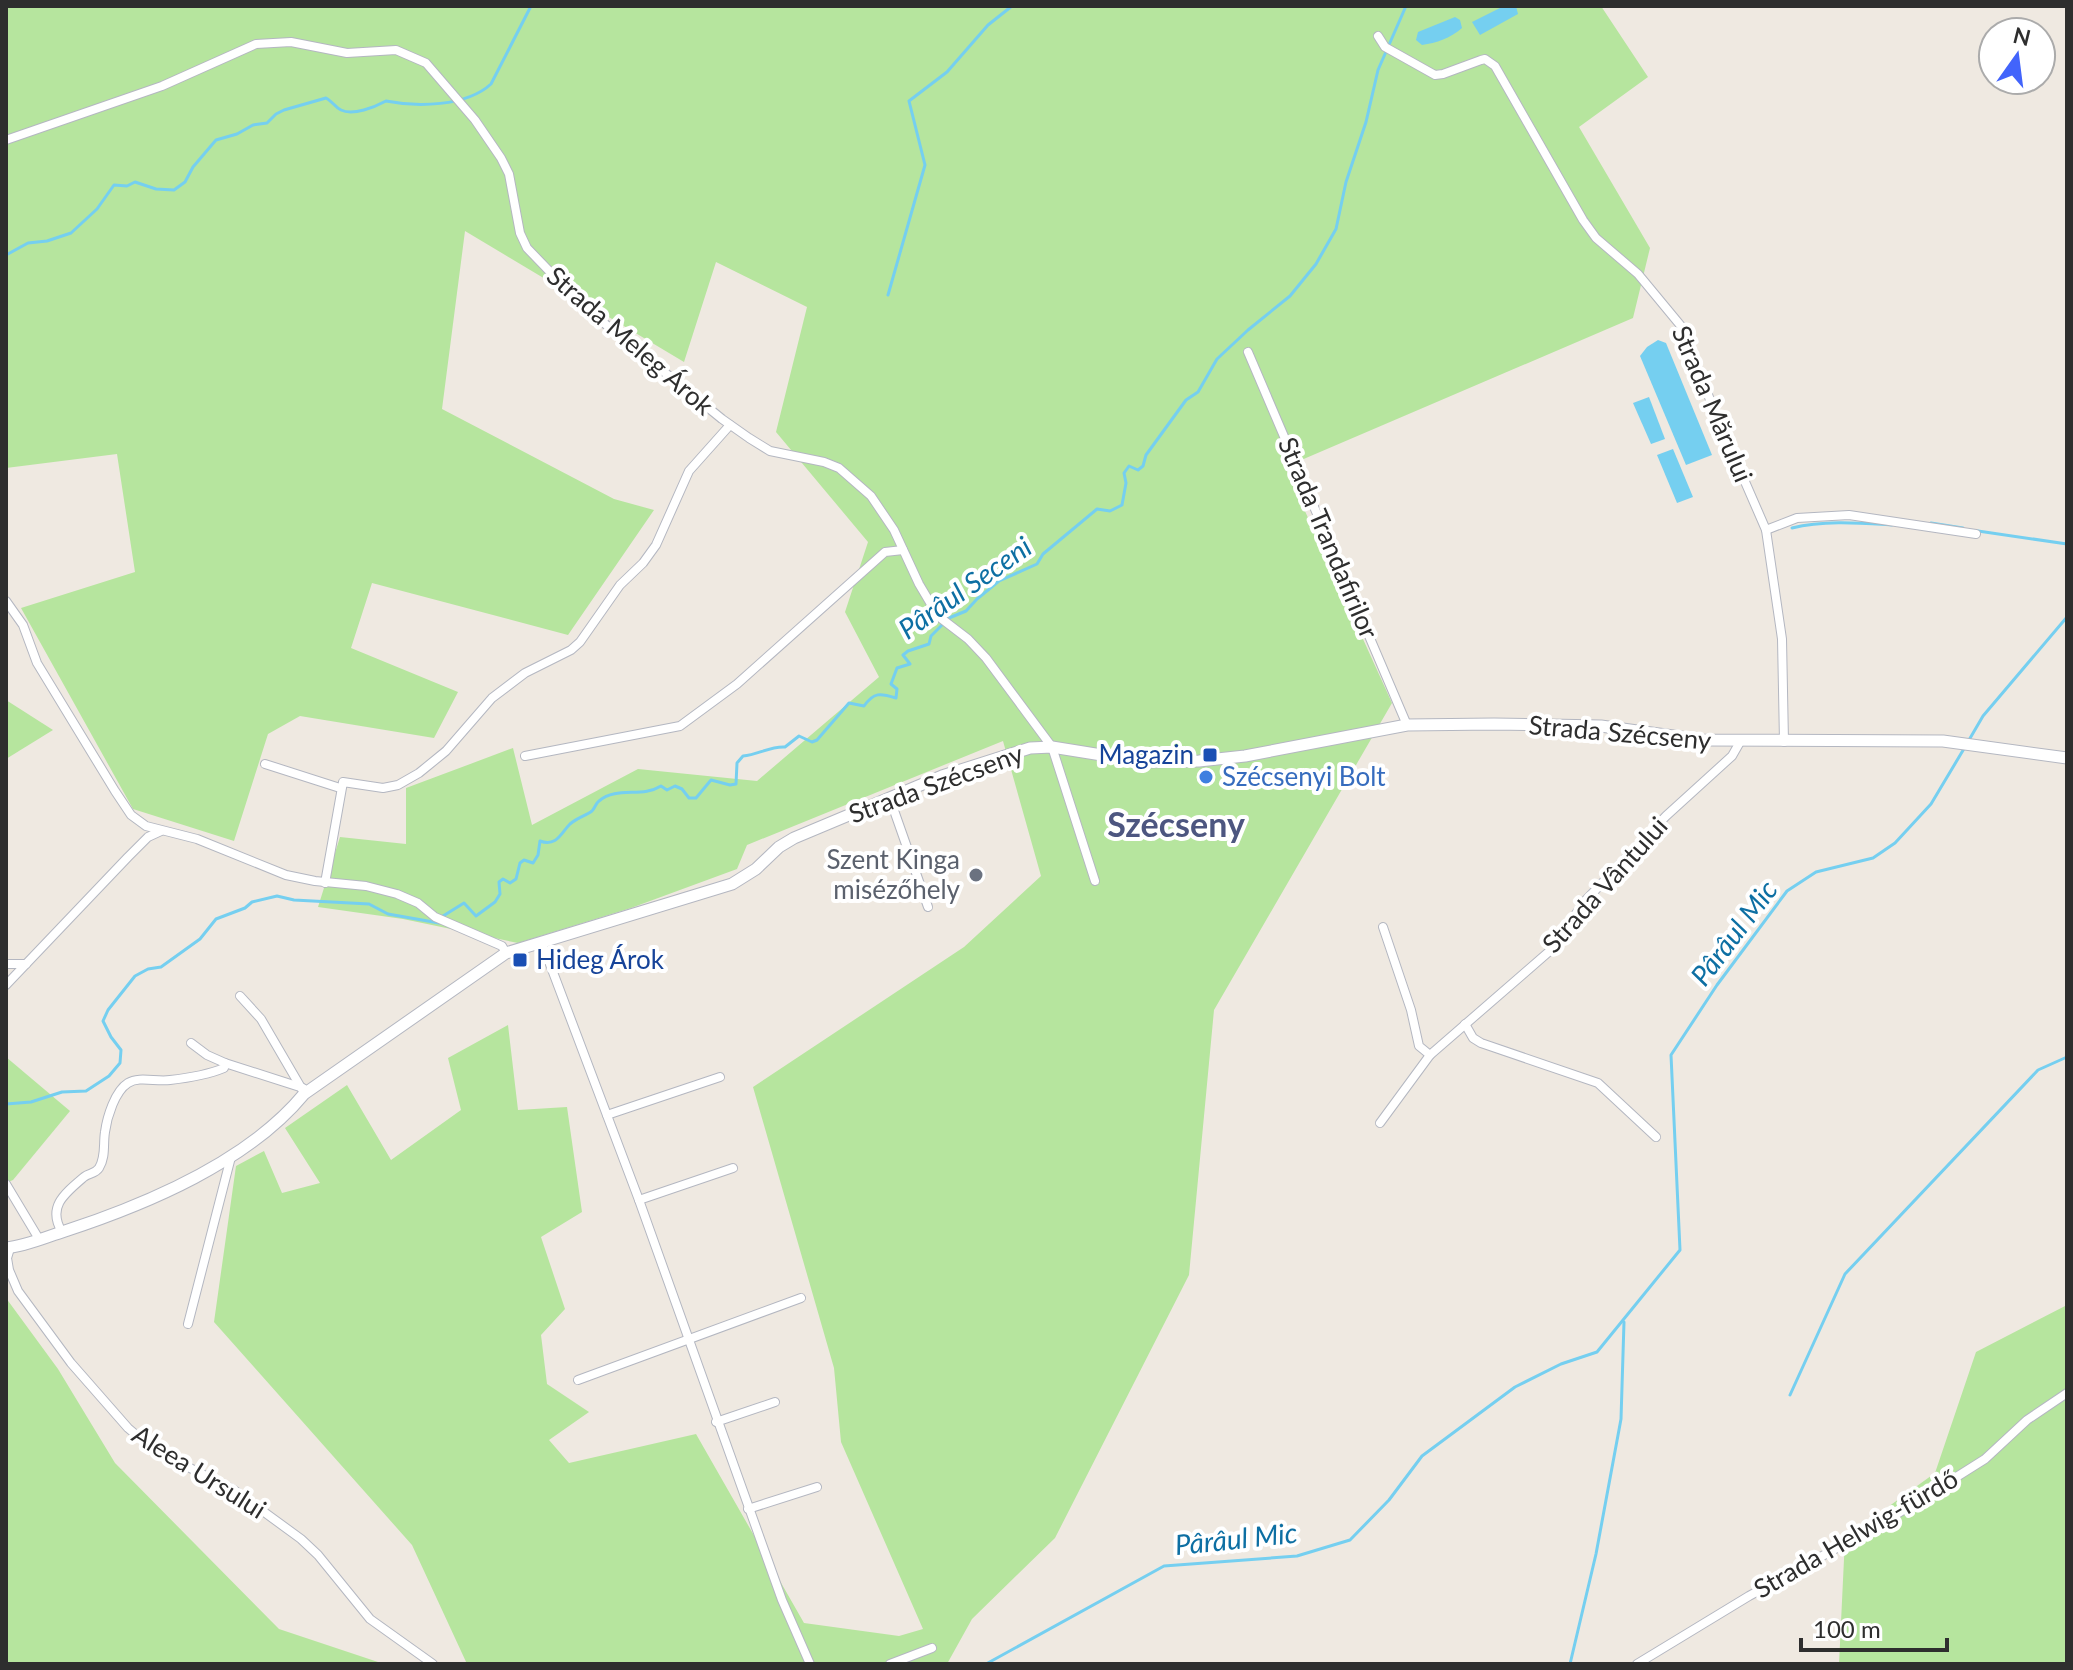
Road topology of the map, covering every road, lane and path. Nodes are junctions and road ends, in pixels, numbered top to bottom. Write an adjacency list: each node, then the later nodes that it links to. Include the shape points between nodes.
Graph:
1 (1378, 36): 5 (street, Strada Mărului, via 1387,48 1435,75 1481,60 1495,66 1583,220 1681,326)
2 (6, 140): 4 (street, Strada Meleg Árok, via 162,86 256,44 291,42 342,53 396,50 426,63 491,142 509,174 520,233 534,256 598,321)
3 (1248, 352): 9 (street, Strada Trandafirilor)
4 (730, 425): 7 (street, Strada Meleg Árok, via 770,451 824,462 849,475 871,496); 16 (street, via 689,471 656,545 580,642 492,698 446,751 419,773 383,788 343,782)
5 (1766, 530): 6 (street, via 1797,518 1849,515); 11 (street, Strada Mărului, via 1782,639)
6 (1976, 534)
7 (903, 550): 12 (street, Strada Meleg Árok, via 944,622 986,658); 13 (street, via 885,552 737,684 680,726)
8 (6, 601): 18 (street, via 23,625 37,663 131,815)
9 (1407, 725): 10 (street, Strada Szécseny, via 1601,726); 12 (street, Strada Szécseny, via 1199,761 1145,762)
10 (1740, 742): 11 (street, Strada Szécseny); 29 (street, Strada Vântului, via 1732,756 1584,902 1552,949)
11 (1784, 742): 14 (street, Strada Szécseny, via 1943,741)
12 (1052, 747): 17 (street, Strada Szécseny, via 1019,750); 19 (street, Strada Meleg Árok)
13 (525, 756)
14 (2067, 758)
15 (265, 764): 16 (street)
16 (340, 788): 20 (street)
17 (890, 799): 21 (street); 23 (street, Strada Szécseny, via 788,841 732,884)
18 (161, 831): 20 (street, via 197,839 286,875); 26 (street, via 148,837)
19 (1095, 881)
20 (325, 883): 24 (street, via 397,894 502,946)
21 (928, 907)
22 (1383, 927): 31 (street, via 1419,1046)
23 (542, 943): 24 (street, Strada Szécseny); 35 (street)
24 (506, 953): 34 (street, Strada Szécseny)
25 (6, 964): 26 (street)
26 (26, 964): 27 (street)
27 (6, 985)
28 (240, 996): 34 (street, via 261,1019)
29 (1465, 1024): 31 (street, Strada Vântului); 37 (street, via 1481,1043 1598,1083)
30 (191, 1043): 32 (street)
31 (1430, 1055): 36 (street, Strada Vântului)
32 (225, 1063): 34 (street); 42 (street, via 224,1068 195,1077 137,1079 124,1085 105,1130 99,1169 86,1175 54,1210)
33 (720, 1077): 35 (street)
34 (303, 1091): 38 (street, Strada Szécseny, via 289,1112)
35 (607, 1115): 41 (street)
36 (1380, 1123)
37 (1656, 1137)
38 (231, 1156): 42 (street, Strada Szécseny, via 176,1189); 46 (street)
39 (733, 1168): 41 (street)
40 (6, 1184): 43 (street)
41 (639, 1200): 47 (street)
42 (62, 1232): 43 (street, Strada Szécseny)
43 (39, 1239): 44 (street, Strada Szécseny)
44 (8, 1248): 55 (street, Aleea Ursului, via 9,1270 18,1291 128,1428 154,1450 234,1490 301,1539 370,1619)
45 (801, 1298): 47 (street)
46 (188, 1324)
47 (688, 1339): 48 (street); 51 (street)
48 (578, 1380)
49 (2067, 1393): 58 (street, Strada Helwig-fürdő, via 2027,1420 1985,1459 1939,1488)
50 (775, 1402): 51 (street)
51 (716, 1422): 53 (street)
52 (817, 1487): 53 (street)
53 (748, 1509): 56 (street)
54 (932, 1648): 57 (street)
55 (433, 1664)
56 (810, 1664)
57 (890, 1664)
58 (1637, 1664)

